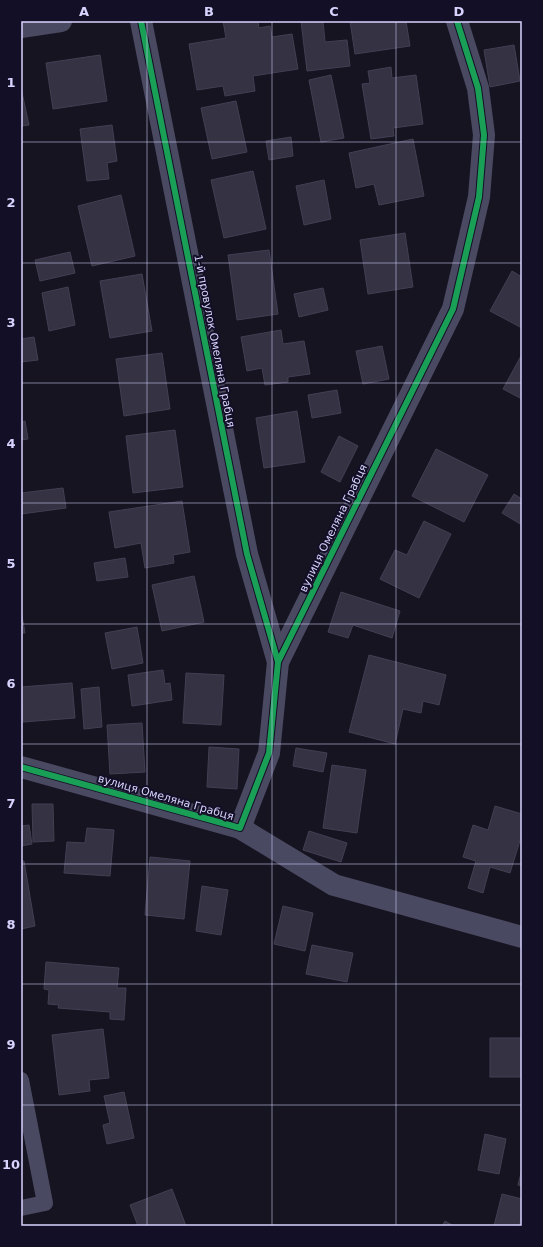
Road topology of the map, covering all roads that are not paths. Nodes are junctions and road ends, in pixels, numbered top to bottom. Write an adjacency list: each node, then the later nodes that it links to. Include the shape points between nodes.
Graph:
1 (61, 21): 4 (street)
2 (141, 21): 5 (street, 1-й провулок Омеляна Грабця, via 247,554)
3 (457, 21): 5 (street, вулиця Омеляна Грабця, via 478,88 484,135 479,197 453,309)
4 (21, 27)
5 (278, 662): 7 (street, вулиця Омеляна Грабця, via 269,753)
6 (21, 767): 7 (street, вулиця Омеляна Грабця)
7 (240, 828): 8 (street, via 334,885)
8 (522, 937)
9 (21, 1080): 10 (lane, via 45,1203)
10 (21, 1208)

